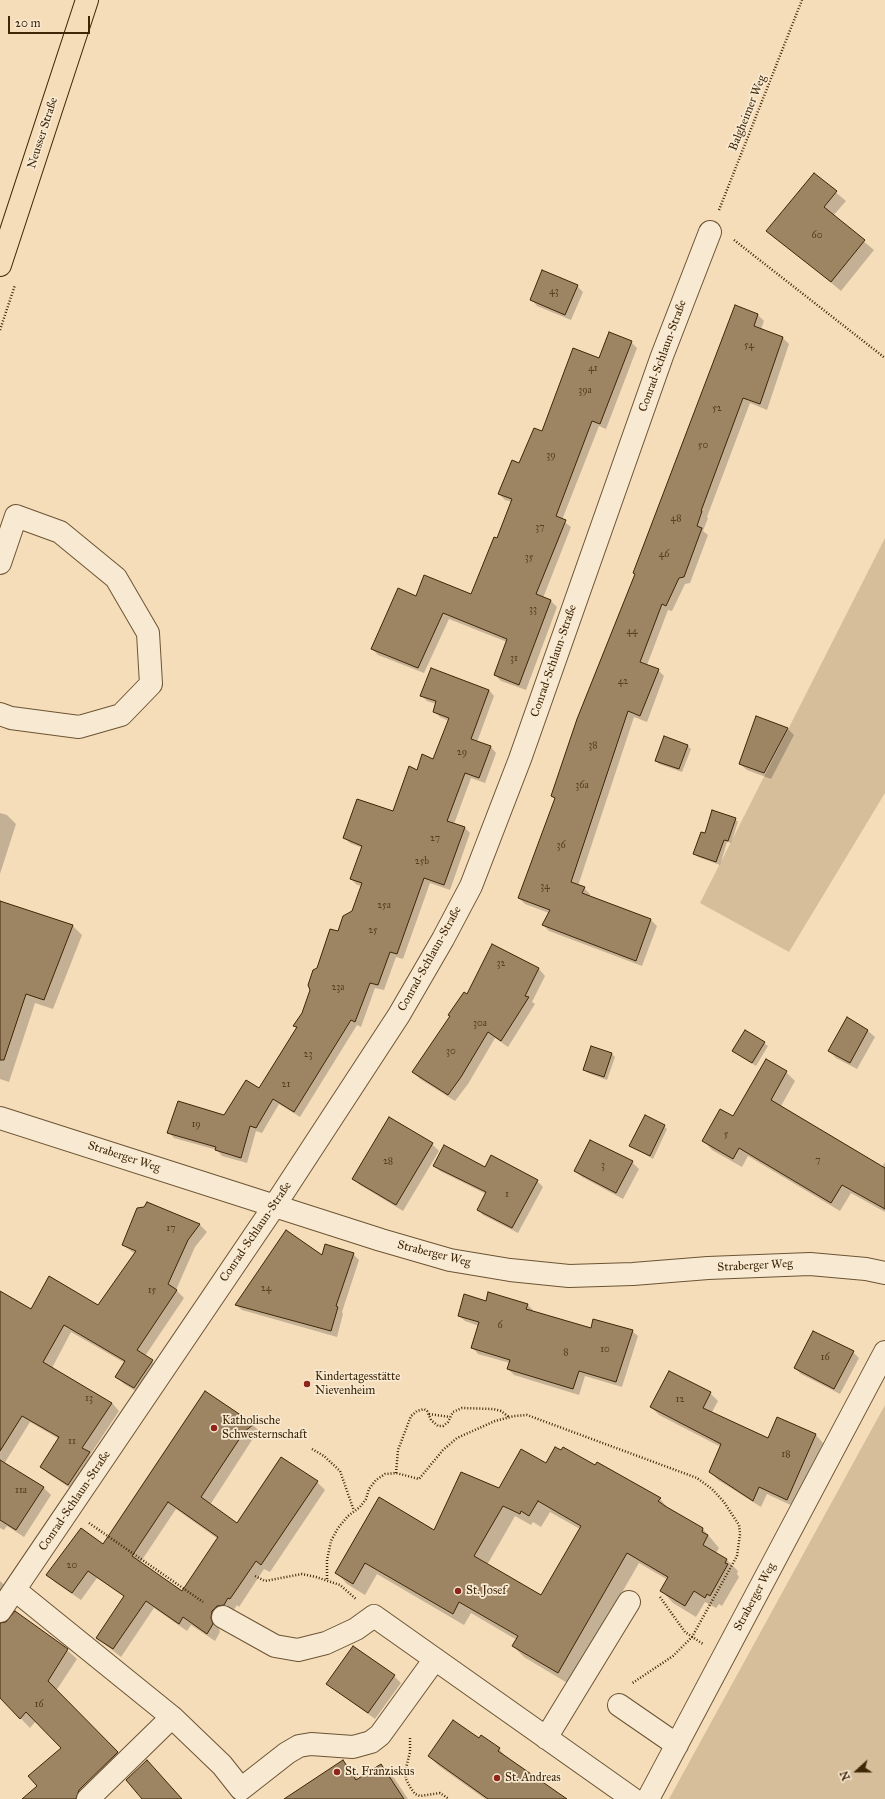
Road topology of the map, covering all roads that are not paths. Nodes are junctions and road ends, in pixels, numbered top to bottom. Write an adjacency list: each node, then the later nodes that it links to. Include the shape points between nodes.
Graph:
1 (87, 0): 3 (main road, Neusser Straße)
2 (710, 232): 7 (street, Conrad-Schlaun-Straße, via 662,356 520,759 470,886 444,939 399,1014)
3 (0, 266)
4 (0, 563): 5 (street, via 16,516 60,532 116,578 148,633 151,684 122,715 79,727 11,718)
5 (0, 714)
6 (0, 1118): 7 (street, Straberger Weg)
7 (275, 1205): 8 (street, Straberger Weg, via 442,1258 510,1270 569,1276 810,1264); 10 (street, Conrad-Schlaun-Straße)
8 (885, 1273)
9 (885, 1352): 18 (street, Straberger Weg)
10 (15, 1590): 12 (street, Conrad-Schlaun-Straße); 16 (street)
11 (629, 1602): 17 (street)
12 (0, 1611)
13 (223, 1616): 14 (street, via 275,1646 298,1650 326,1643 356,1629 374,1616)
14 (435, 1659): 16 (street, via 380,1735 371,1742 353,1747 311,1744 299,1746 241,1788 222,1764); 17 (street)
15 (619, 1705): 18 (street)
16 (172, 1717): 19 (street)
17 (546, 1738): 20 (street)
18 (677, 1745): 21 (street, Straberger Weg)
19 (88, 1799)
20 (633, 1799)
21 (648, 1799)

